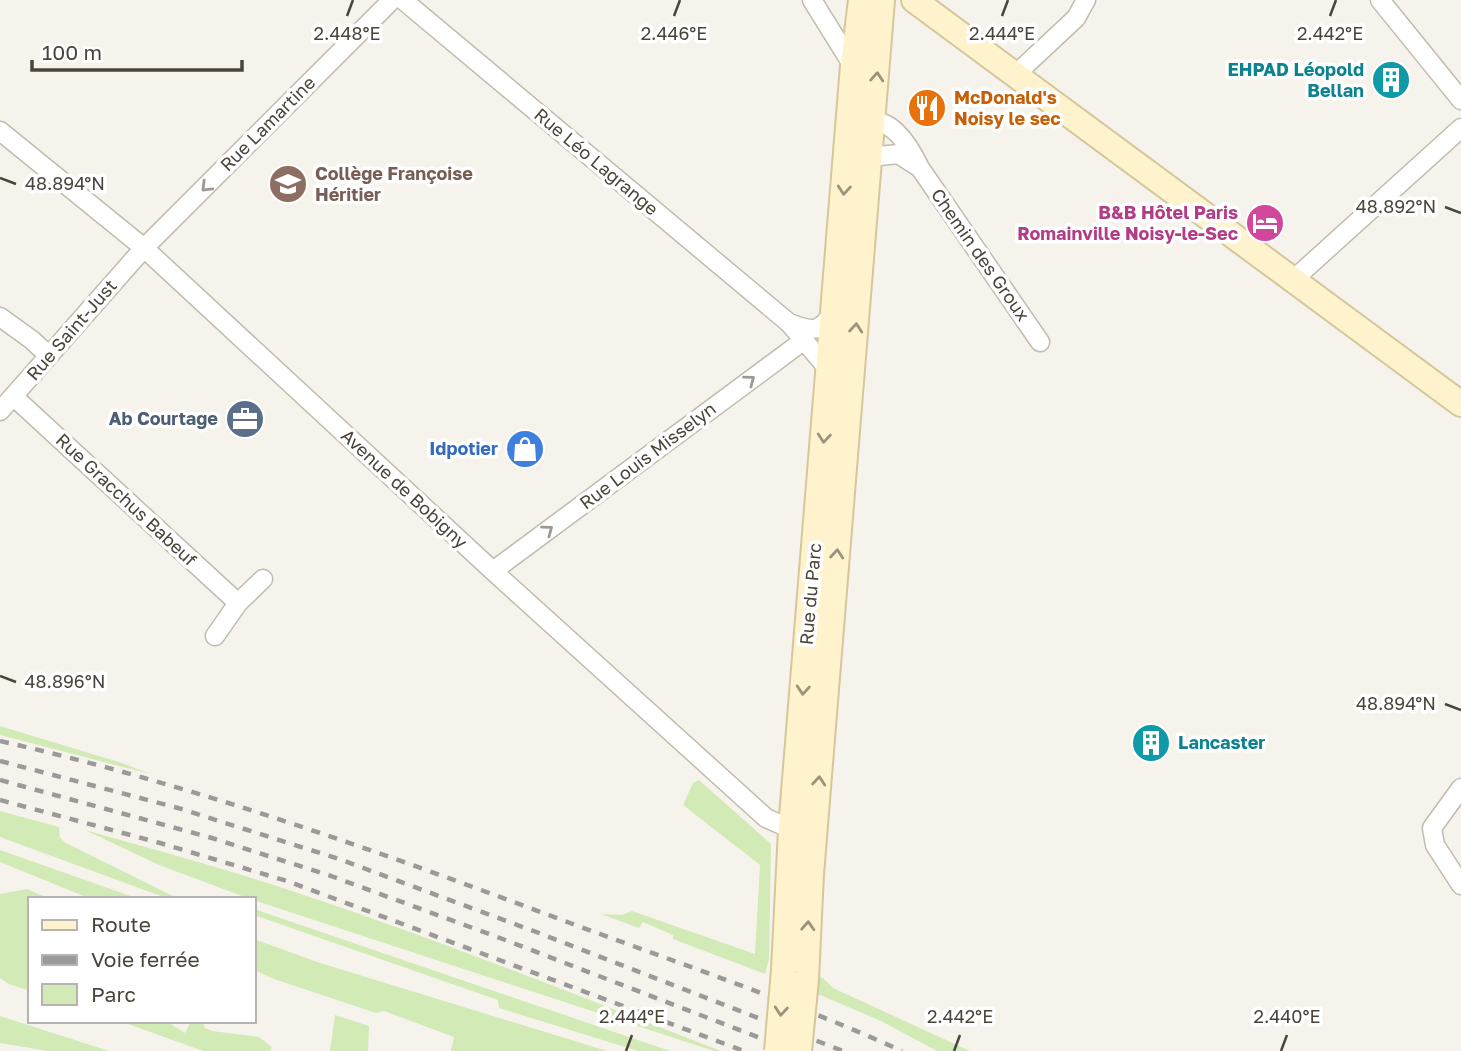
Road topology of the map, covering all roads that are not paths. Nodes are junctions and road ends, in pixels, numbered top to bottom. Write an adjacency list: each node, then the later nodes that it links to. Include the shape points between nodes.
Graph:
1 (392, 0): 19 (street, Rue Lamartine, one-way to 19)
2 (403, 0): 23 (street, Rue Léo Lagrange)
3 (812, 0): 9 (street)
4 (861, 0): 9 (main road, Rue du Parc)
5 (882, 0): 12 (main road, Rue du Parc, one-way to 5)
6 (914, 0): 10 (main road)
7 (1086, 0): 10 (street, via 1076,18)
8 (1380, 0): 11 (street)
9 (853, 66): 16 (main road, Rue du Parc)
10 (1016, 74): 20 (main road)
11 (1461, 100)
12 (874, 120): 15 (street, Chemin des Groux); 16 (street, via 856,125); 17 (main road, Rue du Parc)
13 (1461, 128): 20 (street)
14 (0, 131): 19 (street, Avenue de Bobigny)
15 (897, 133): 17 (street, via 896,148); 18 (street, Chemin des Groux)
16 (848, 137): 17 (street, via 856,149); 21 (main road, Rue du Parc, one-way to 21)
17 (880, 155): 18 (street, via 898,154); 36 (main road, Rue du Parc, one-way to 17)
18 (920, 168): 25 (street, Chemin des Groux)
19 (144, 248): 26 (street, Rue Saint-Just); 31 (street, Avenue de Bobigny)
20 (1293, 280): 29 (main road)
21 (834, 309): 23 (street, via 826,324 817,329); 27 (main road, Rue du Parc)
22 (0, 317): 26 (street)
23 (789, 323): 24 (street, Rue Léo Lagrange)
24 (803, 341): 27 (street, Rue Léo Lagrange); 31 (street, Rue Louis Misselyn, one-way to 24)
25 (1040, 342)
26 (48, 355): 28 (street, Rue Saint-Just)
27 (829, 370): 36 (main road, Rue du Parc, one-way to 36)
28 (14, 397): 30 (street, Rue Saint-Just); 33 (street, Rue Gracchus Babeuf)
29 (1461, 404)
30 (0, 411)
31 (493, 571): 36 (street, Avenue de Bobigny, via 766,818)
32 (263, 579): 33 (street)
33 (238, 603): 34 (street)
34 (215, 636)
35 (1461, 788): 38 (street, via 1432,828 1434,845)
36 (803, 830): 37 (main road, Rue du Parc)
37 (800, 873): 39 (main road, Rue du Parc, one-way to 39, bridge); 40 (main road, Rue du Parc, one-way to 37, bridge)
38 (1461, 885)
39 (777, 1051)
40 (799, 1051)

